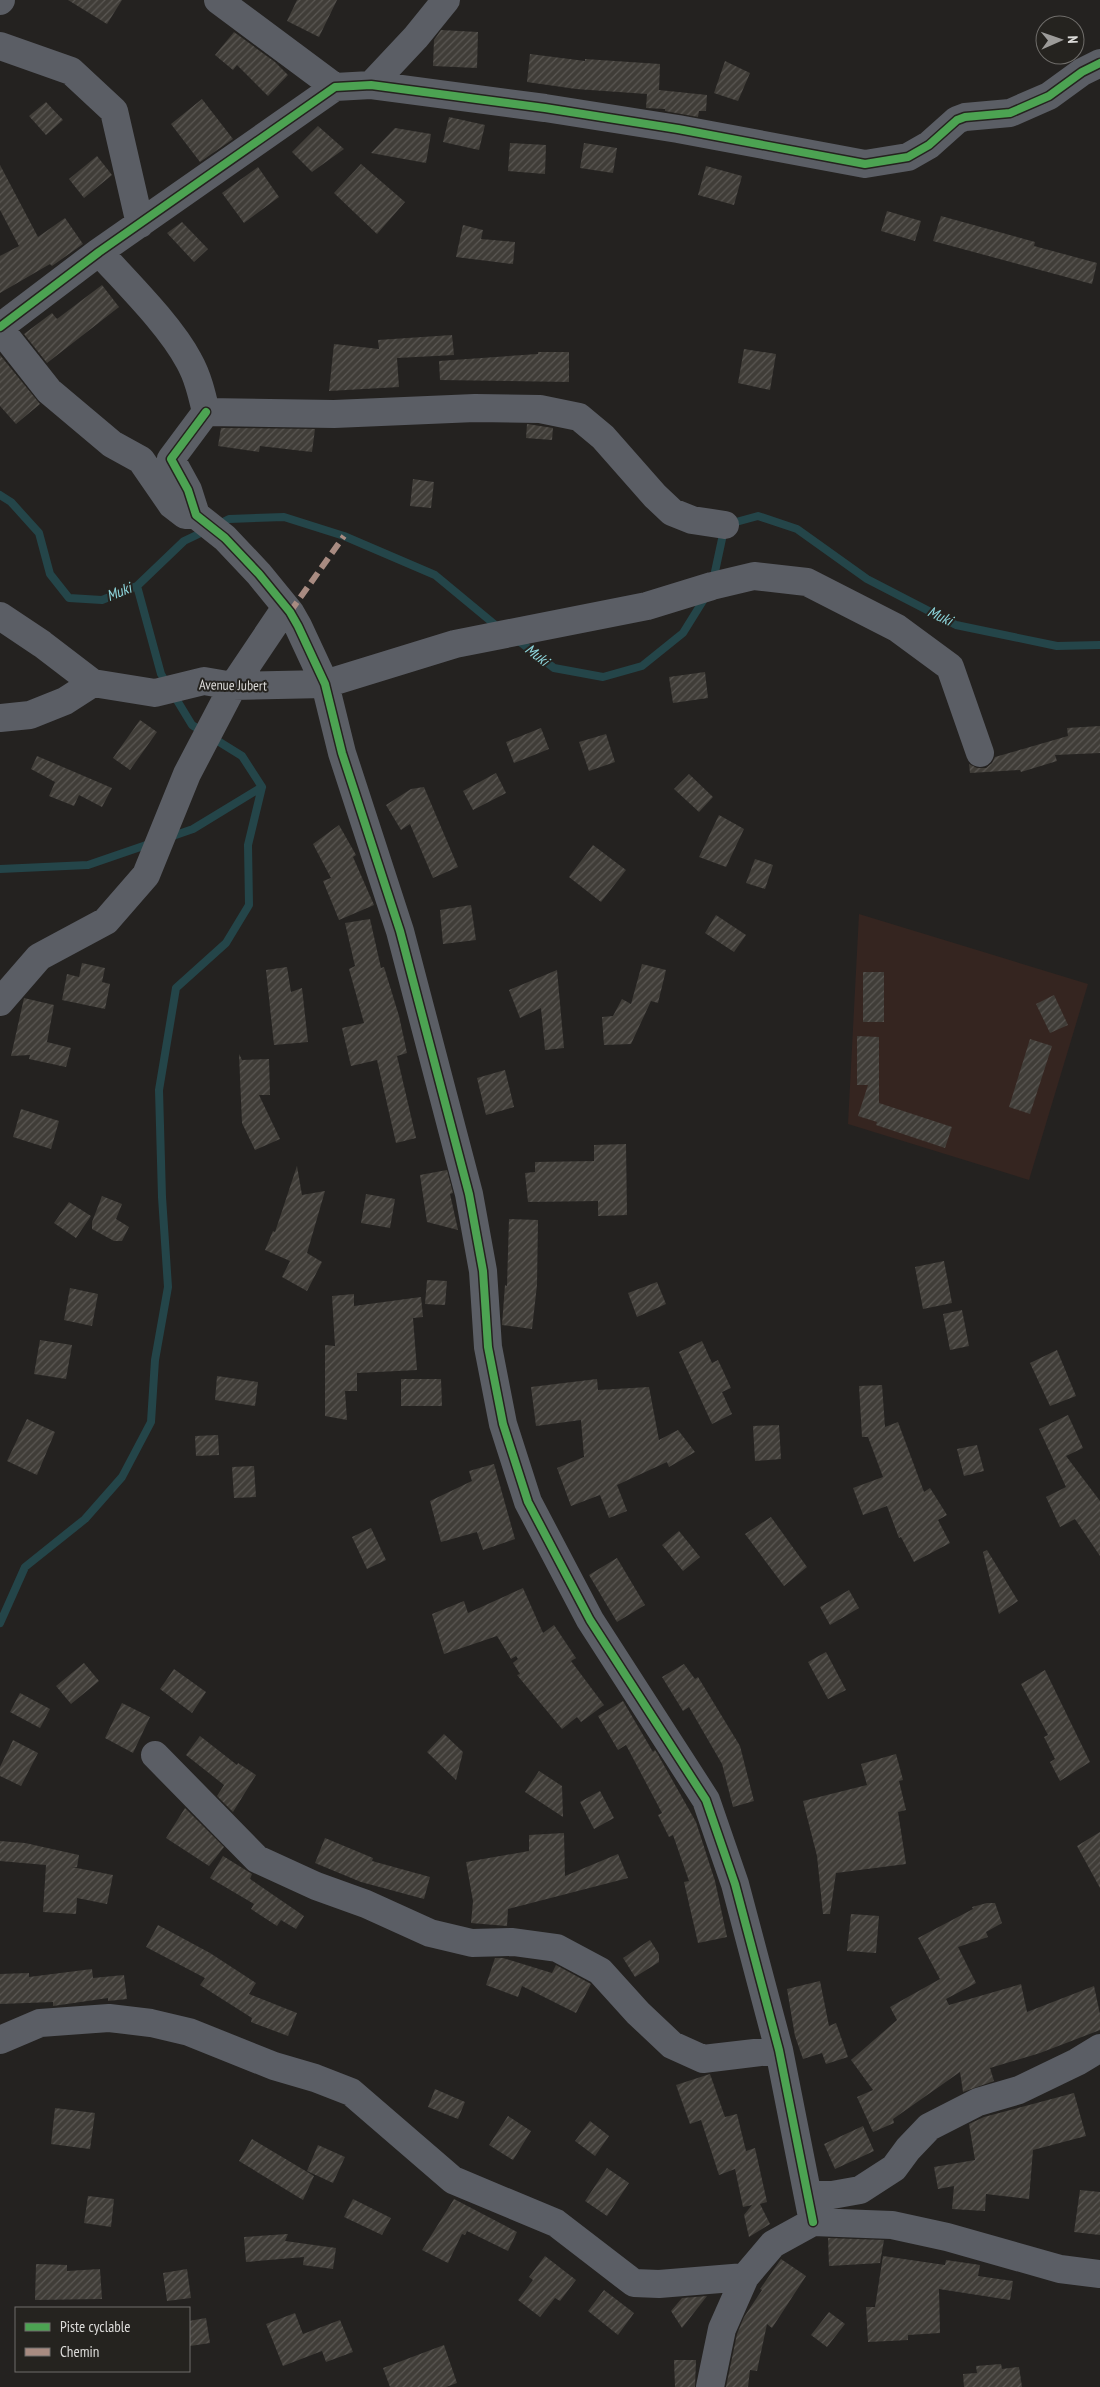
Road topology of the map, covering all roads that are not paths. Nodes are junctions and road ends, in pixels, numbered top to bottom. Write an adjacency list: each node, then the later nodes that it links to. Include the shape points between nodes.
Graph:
1 (218, 0): 6 (street)
2 (446, 0): 5 (street)
3 (0, 46): 7 (street, via 71,71 114,111)
4 (1100, 63): 5 (street, via 1049,96 1010,112 965,116 929,145 908,157 865,164 583,114)
5 (371, 85): 6 (street)
6 (335, 87): 7 (street)
7 (140, 224): 8 (street)
8 (98, 252): 9 (street); 10 (street, via 136,293 190,361)
9 (0, 328): 12 (street, via 49,391 112,444)
10 (206, 412): 11 (street); 14 (street, via 352,414 474,408 540,409 579,417 603,437 672,512 692,520)
11 (171, 459): 12 (street); 13 (street, via 188,490)
12 (140, 460): 13 (street, via 172,506 185,515)
13 (196, 515): 15 (street, via 225,538)
14 (725, 526)
15 (290, 612): 18 (street); 19 (street, via 280,616)
16 (0, 616): 17 (street)
17 (93, 684): 19 (street, Avenue Jubert, via 155,693 204,681); 20 (street, via 65,701 30,715)
18 (325, 684): 19 (street, Avenue Jubert); 21 (street, Avenue Jubert, via 455,644 647,606 754,576 807,582 897,628 950,667); 26 (street, via 342,754 400,931 469,1194 483,1271 488,1347 503,1424 528,1502 590,1620 706,1800 735,1884)
19 (233, 686): 22 (street, via 187,774 146,875 106,921 39,957)
20 (0, 718)
21 (980, 753)
22 (0, 1002)
23 (155, 1755): 26 (street, via 257,1859 430,1933 472,1943 513,1942 557,1948 600,1971 672,2045 703,2059)
24 (0, 2040): 30 (street, via 40,2023 110,2018 189,2032 351,2092 453,2180 556,2223 634,2283)
25 (1100, 2048): 27 (street, via 1019,2090 978,2102 929,2128 894,2168 860,2190)
26 (779, 2050): 27 (street)
27 (808, 2195): 28 (street)
28 (813, 2222): 29 (street, via 892,2225 948,2237 1060,2269); 30 (street, via 773,2244)
29 (1100, 2274)
30 (745, 2277): 31 (street, via 722,2329)
31 (710, 2387)

